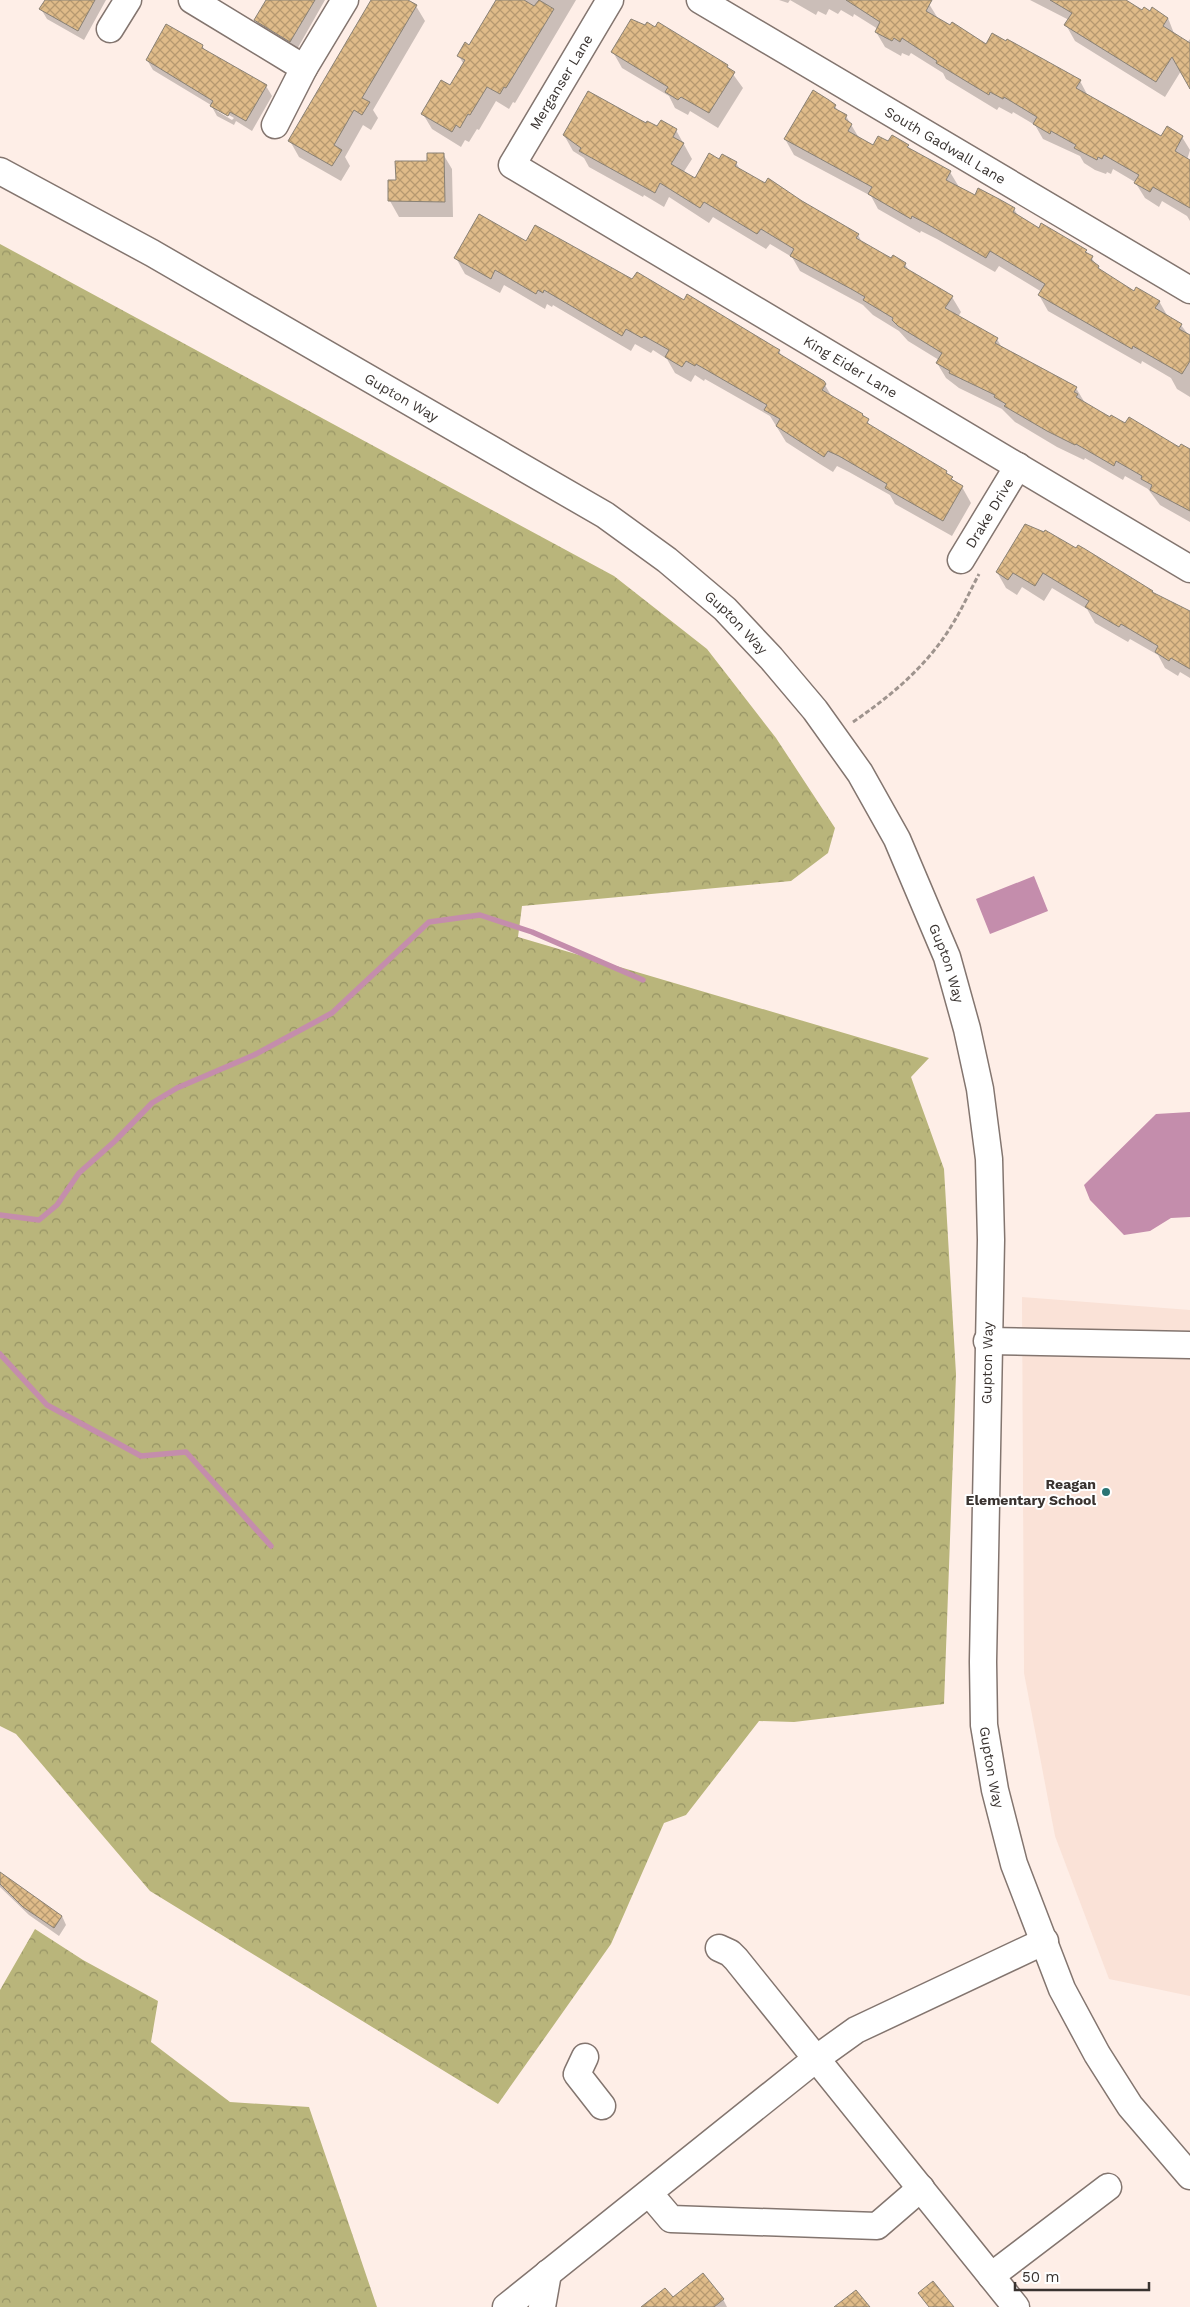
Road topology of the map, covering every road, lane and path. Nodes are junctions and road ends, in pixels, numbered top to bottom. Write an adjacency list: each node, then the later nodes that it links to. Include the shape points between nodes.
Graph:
1 (128, 0): 6 (street)
2 (192, 0): 7 (street)
3 (345, 0): 7 (street)
4 (610, 0): 9 (street, Merganser Lane)
5 (700, 0): 11 (street, South Gadwall Lane)
6 (110, 29)
7 (304, 68): 8 (street)
8 (275, 125)
9 (512, 165): 12 (street, King Eider Lane)
10 (0, 171): 16 (street, Gupton Way, via 160,258 604,515 667,560 725,608 784,673 860,773 897,840 947,957 980,1089 989,1159)
11 (1190, 290)
12 (1018, 466): 13 (street, Drake Drive); 14 (street, King Eider Lane)
13 (971, 566): 15 (path, via 952,625 920,667 885,700)
14 (1190, 569)
15 (853, 722)
16 (988, 1341): 17 (street); 18 (street, Gupton Way, via 984,1726 995,1790 1014,1864)
17 (1190, 1345)
18 (1045, 1941): 21 (street, via 856,2030); 23 (street, Gupton Way, via 1062,1989 1102,2062 1130,2106)
19 (719, 1948): 21 (street, via 736,1958)
20 (585, 2057): 22 (street, via 577,2074)
21 (817, 2058): 25 (street); 26 (street)
22 (602, 2106)
23 (1190, 2176)
24 (1108, 2187): 28 (street)
25 (921, 2188): 26 (street, via 877,2226 672,2219); 28 (street)
26 (649, 2193): 27 (street)
27 (548, 2273): 29 (street); 30 (street)
28 (991, 2276): 31 (street)
29 (506, 2307)
30 (542, 2307)
31 (1016, 2307)

